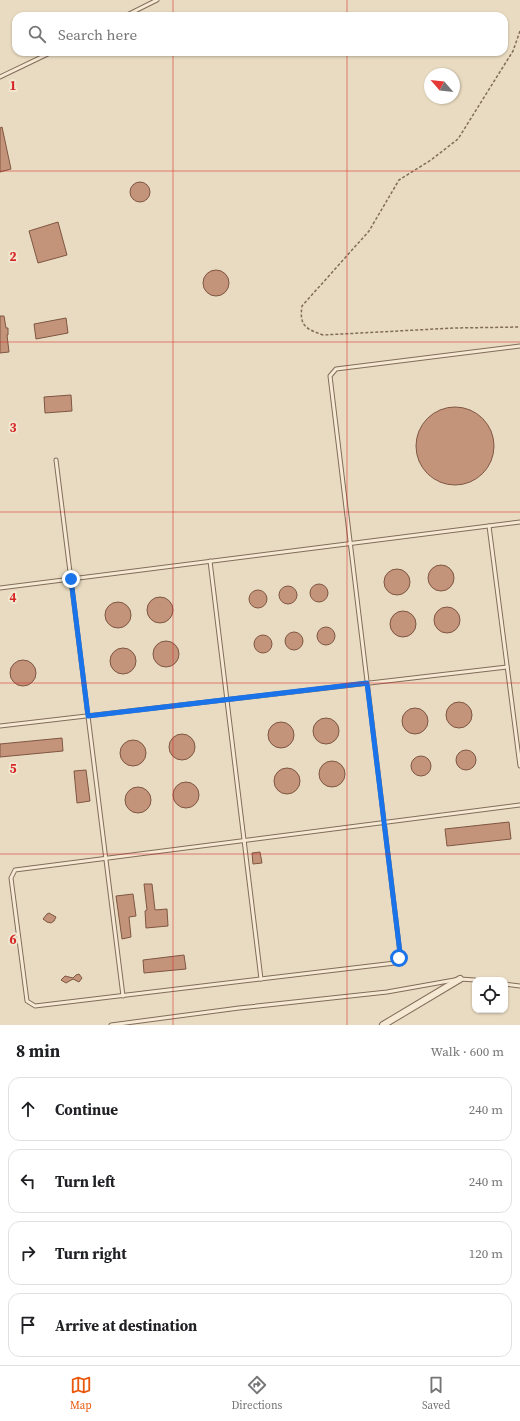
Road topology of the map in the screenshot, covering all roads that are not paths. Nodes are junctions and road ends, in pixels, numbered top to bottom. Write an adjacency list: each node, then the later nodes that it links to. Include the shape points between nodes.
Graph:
1 (157, 0): 2 (lane)
2 (132, 12)
3 (44, 56): 4 (lane)
4 (0, 78)
5 (520, 346): 9 (lane, via 336,369 330,376)
6 (56, 460): 11 (lane)
7 (520, 522): 8 (lane)
8 (489, 526): 9 (lane); 13 (lane)
9 (351, 543): 10 (lane); 14 (lane)
10 (210, 561): 11 (lane); 15 (lane)
11 (71, 579): 12 (lane); 16 (lane)
12 (0, 588)
13 (507, 667): 14 (lane); 18 (lane)
14 (367, 683): 15 (lane); 20 (lane)
15 (227, 700): 16 (lane); 21 (lane)
16 (88, 716): 17 (lane); 22 (lane)
17 (0, 726)
18 (520, 766)
19 (520, 805): 20 (lane)
20 (384, 823): 21 (lane); 24 (lane, via 399,958 395,963)
21 (244, 840): 22 (lane); 24 (lane)
22 (106, 858): 28 (lane); 28 (lane, via 15,870 11,878 27,1001 35,1006)
23 (460, 978): 25 (lane); 29 (lane, via 387,992); 30 (street)
24 (261, 979): 28 (lane)
25 (472, 980)
26 (508, 984): 27 (lane)
27 (520, 986)
28 (123, 996)
29 (111, 1025)
30 (383, 1025)

